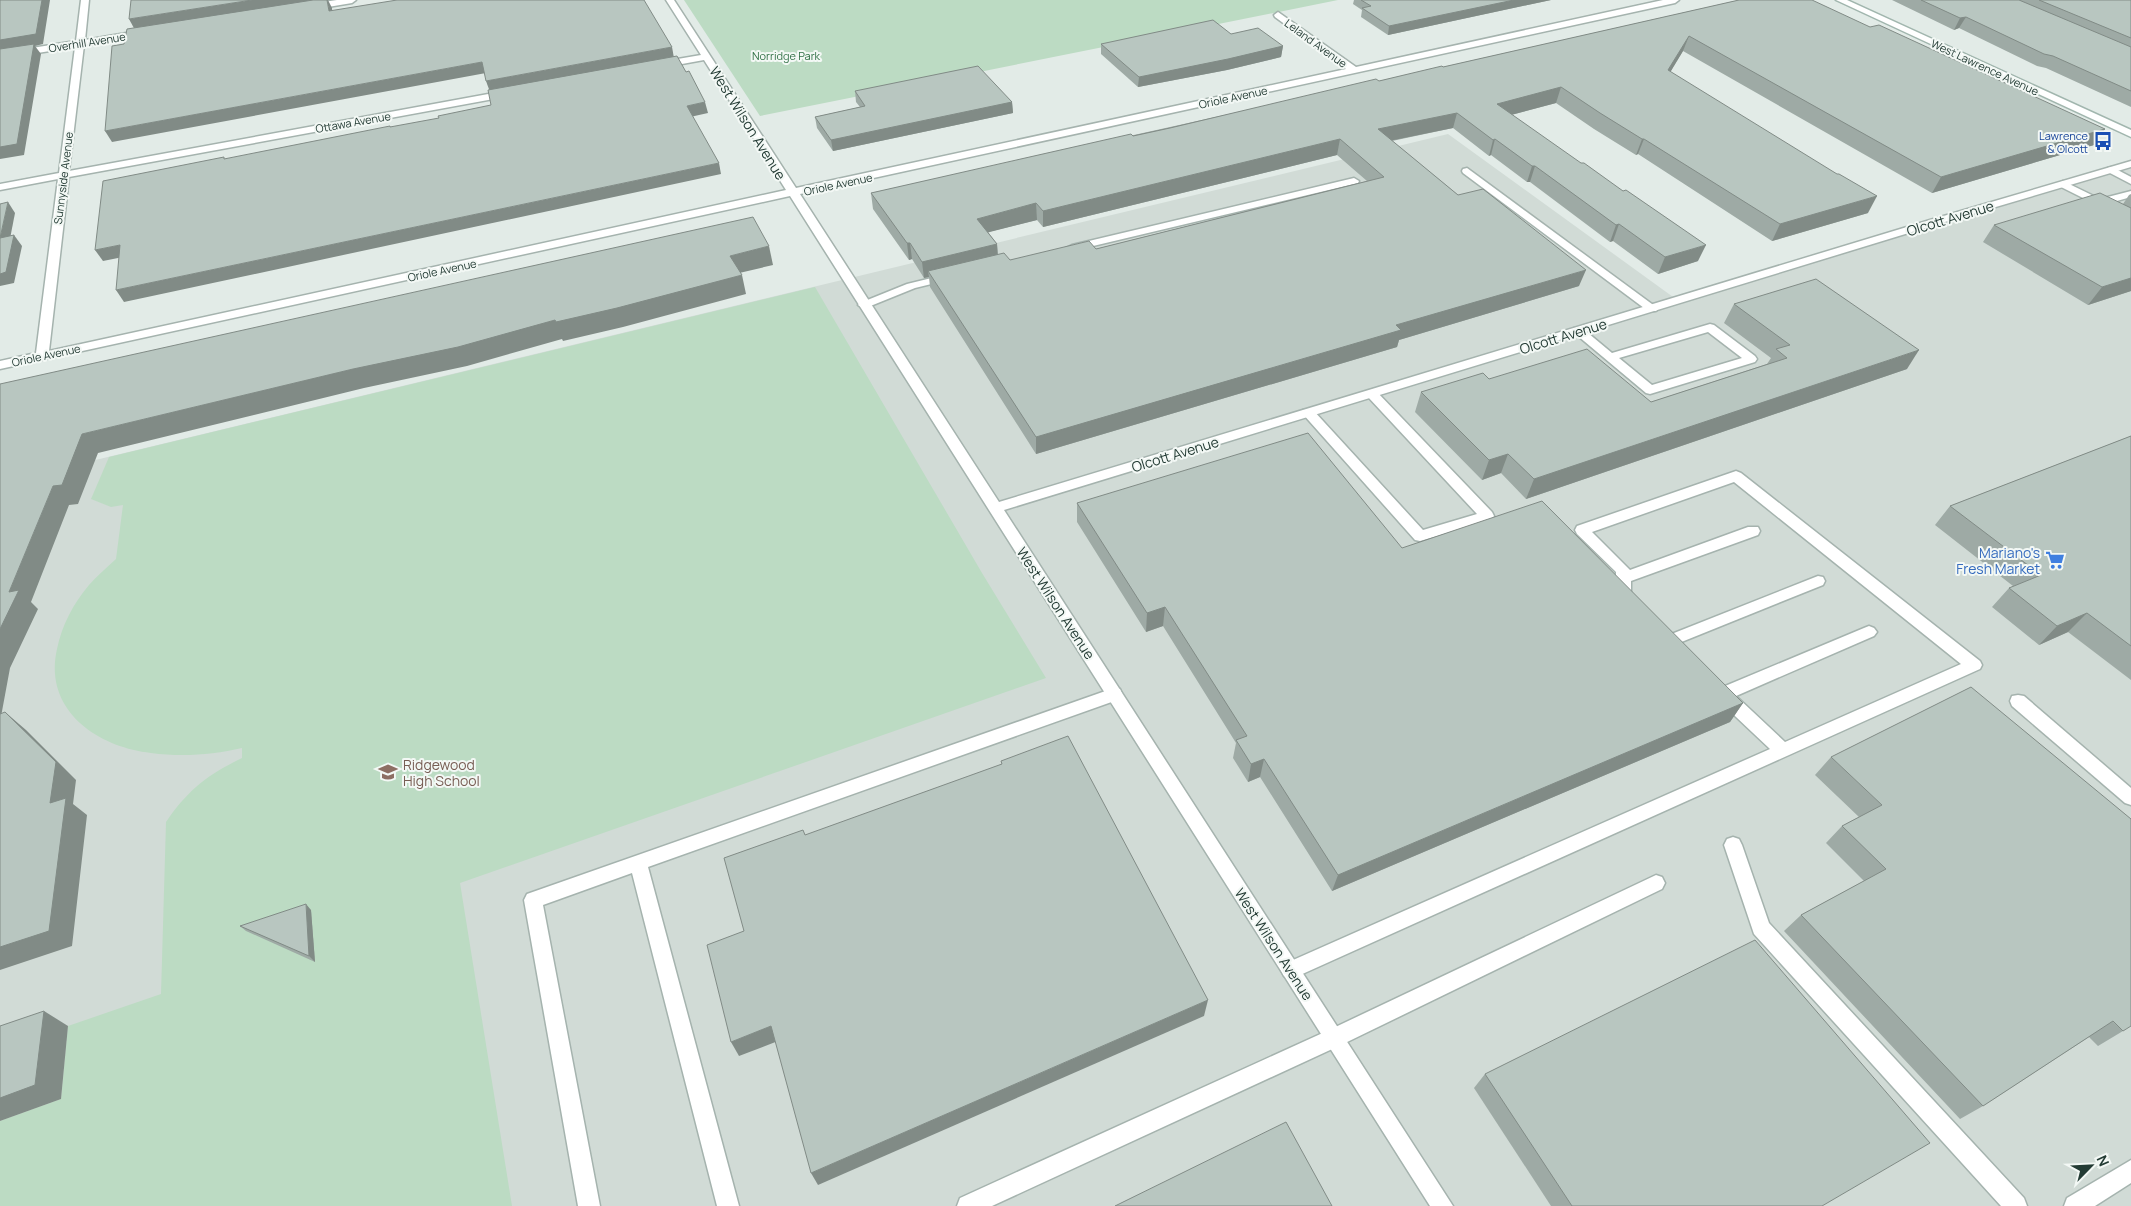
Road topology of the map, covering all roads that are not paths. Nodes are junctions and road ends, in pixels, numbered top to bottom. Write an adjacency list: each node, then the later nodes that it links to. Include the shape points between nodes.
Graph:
1 (85, 0): 9 (street, Sunnyside Avenue)
2 (352, 0): 6 (street)
3 (670, 0): 11 (street, West Wilson Avenue)
4 (1675, 0): 13 (street, Oriole Avenue)
5 (1840, 0): 15 (street, West Lawrence Avenue)
6 (304, 8)
7 (1278, 15): 13 (street, Leland Avenue)
8 (152, 32): 9 (street, Overhill Avenue)
9 (79, 44): 10 (street, Overhill Avenue); 19 (street, Sunnyside Avenue)
10 (0, 56)
11 (706, 57): 12 (street); 24 (street, West Wilson Avenue)
12 (645, 68)
13 (1354, 70): 24 (street, Oriole Avenue)
14 (517, 92): 19 (street, Ottawa Avenue)
15 (2131, 134)
16 (2131, 164): 17 (street, Olcott Avenue)
17 (2112, 170): 20 (street); 22 (street, Olcott Avenue)
18 (1467, 171): 31 (street)
19 (64, 175): 23 (street, Ottawa Avenue); 33 (street, Sunnyside Avenue)
20 (2131, 181)
21 (1354, 182): 28 (street)
22 (2063, 184): 26 (street); 31 (street, Olcott Avenue)
23 (0, 187)
24 (793, 194): 30 (street, West Wilson Avenue); 33 (street, Oriole Avenue)
25 (2131, 194): 26 (street)
26 (2100, 204): 27 (street, via 2101,210)
27 (2108, 214)
28 (1065, 250)
29 (959, 275): 30 (street, via 911,286)
30 (864, 305): 38 (street, West Wilson Avenue)
31 (1652, 309): 32 (street, Olcott Avenue)
32 (1578, 331): 34 (street); 36 (street, Olcott Avenue)
33 (42, 356): 35 (street, Oriole Avenue)
34 (1610, 357): 34 (street, via 1650,390 1751,359 1710,328)
35 (0, 365)
36 (1372, 394): 37 (street, Olcott Avenue); 37 (street, via 1487,516 1420,536)
37 (1308, 413): 38 (street, Olcott Avenue)
38 (994, 508): 48 (street, West Wilson Avenue)
39 (1753, 531): 40 (street)
40 (1623, 578): 42 (street, via 1624,598); 51 (street, via 1623,570 1582,530 1736,476 1974,665)
41 (1818, 581): 45 (street)
42 (1637, 610)
43 (1656, 628): 45 (street)
44 (1869, 632): 49 (street)
45 (1669, 640): 46 (street)
46 (1683, 654)
47 (1710, 681): 49 (street)
48 (1114, 694): 54 (street); 56 (street, West Wilson Avenue)
49 (1724, 694): 51 (street)
50 (2018, 701): 52 (street)
51 (1783, 751): 56 (street)
52 (2131, 798)
53 (1733, 845): 63 (street, via 1761,928)
54 (638, 863): 59 (street, via 533,900); 60 (street)
55 (1656, 883): 57 (street)
56 (1291, 970): 57 (street, West Wilson Avenue)
57 (1334, 1038): 61 (street); 62 (street, West Wilson Avenue)
58 (2131, 1171): 64 (street)
59 (589, 1206)
60 (728, 1206)
61 (968, 1206)
62 (1442, 1206)
63 (2016, 1206)
64 (2075, 1206)

